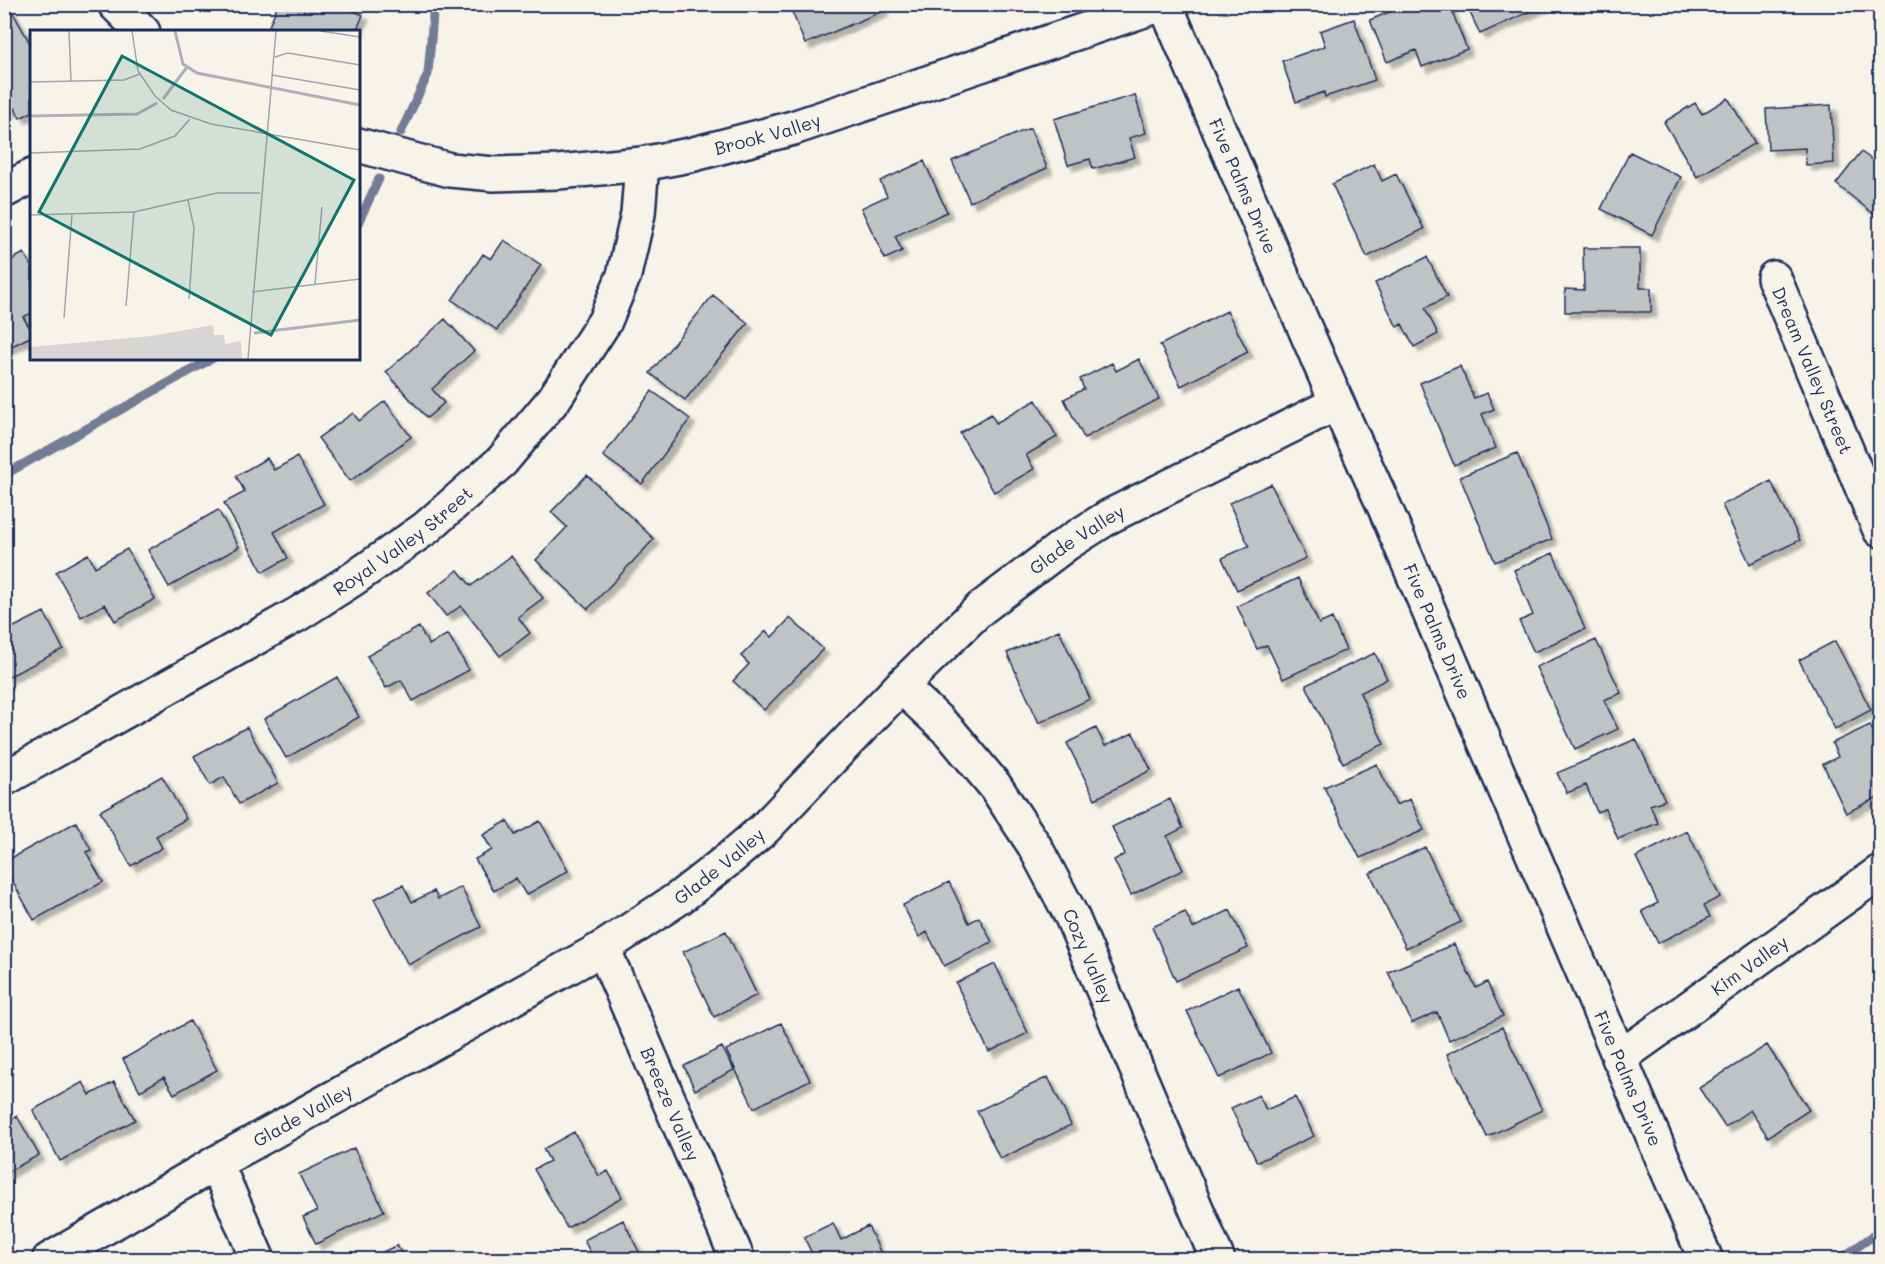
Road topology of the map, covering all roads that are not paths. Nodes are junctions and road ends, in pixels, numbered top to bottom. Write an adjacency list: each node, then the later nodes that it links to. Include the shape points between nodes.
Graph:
1 (115, 4): 3 (street)
2 (1163, 4): 5 (street, Brook Valley, via 793,128 690,156); 9 (street, Five Palms Drive)
3 (141, 30)
4 (360, 146): 5 (street, Brook Valley, via 450,170 494,174)
5 (642, 164): 12 (street, Royal Valley Street, via 638,214 629,254 605,321 554,399 502,460 426,528 307,609)
6 (30, 177): 7 (street)
7 (4, 191)
8 (1774, 278): 10 (street, Dream Valley Street)
9 (1337, 403): 11 (street, Glade Valley, via 1110,516 1066,544 980,609); 15 (street, Five Palms Drive)
10 (1881, 530)
11 (901, 686): 14 (street, Glade Valley, via 755,837 679,898); 20 (street, Cozy Valley, via 950,732 995,786 1034,844 1072,917)
12 (4, 778)
13 (1881, 872): 15 (street, Kim Valley)
14 (603, 948): 16 (street, Glade Valley); 19 (street, Breeze Valley)
15 (1619, 1058): 21 (street, Five Palms Drive)
16 (216, 1163): 17 (street, Glade Valley); 18 (street)
17 (49, 1260)
18 (258, 1260)
19 (738, 1260)
20 (1218, 1260)
21 (1706, 1260)

